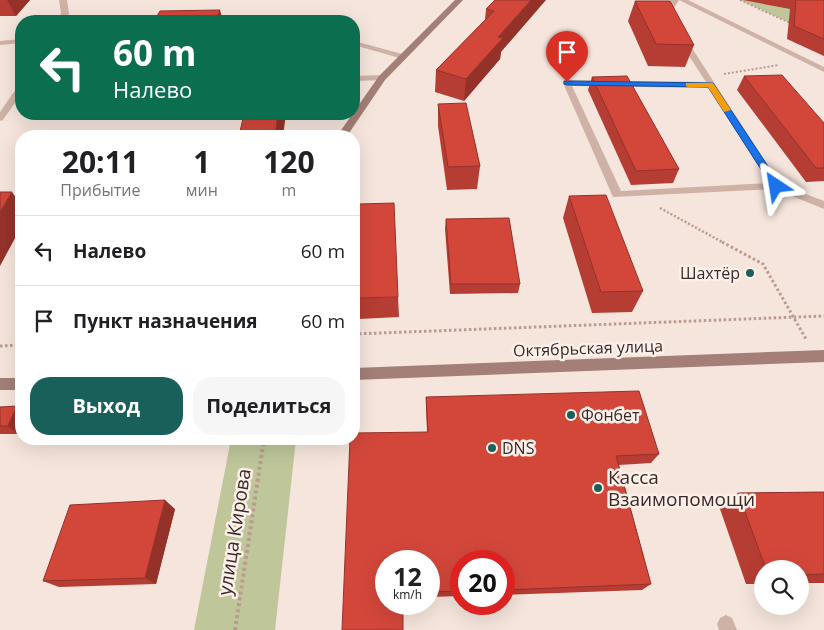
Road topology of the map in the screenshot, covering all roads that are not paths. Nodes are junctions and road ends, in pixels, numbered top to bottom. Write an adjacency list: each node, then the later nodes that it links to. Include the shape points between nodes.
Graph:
1 (63, 0): 5 (street)
2 (459, 0): 9 (main road)
3 (675, 0): 13 (street, via 667,14)
4 (682, 0): 10 (street)
5 (64, 15)
6 (15, 42): 7 (street)
7 (0, 43)
8 (360, 45): 9 (street)
9 (403, 57): 11 (main road)
10 (824, 70)
11 (382, 78): 12 (street); 15 (main road)
12 (360, 79)
13 (708, 81): 17 (street); 17 (street, via 567,82 617,195)
14 (15, 97): 16 (street)
15 (360, 110)
16 (0, 118)
17 (776, 186): 18 (street)
18 (824, 205)
19 (824, 356): 20 (main road, Октябрьская улица)
20 (360, 374)
21 (0, 384): 22 (main road)
22 (15, 384)

